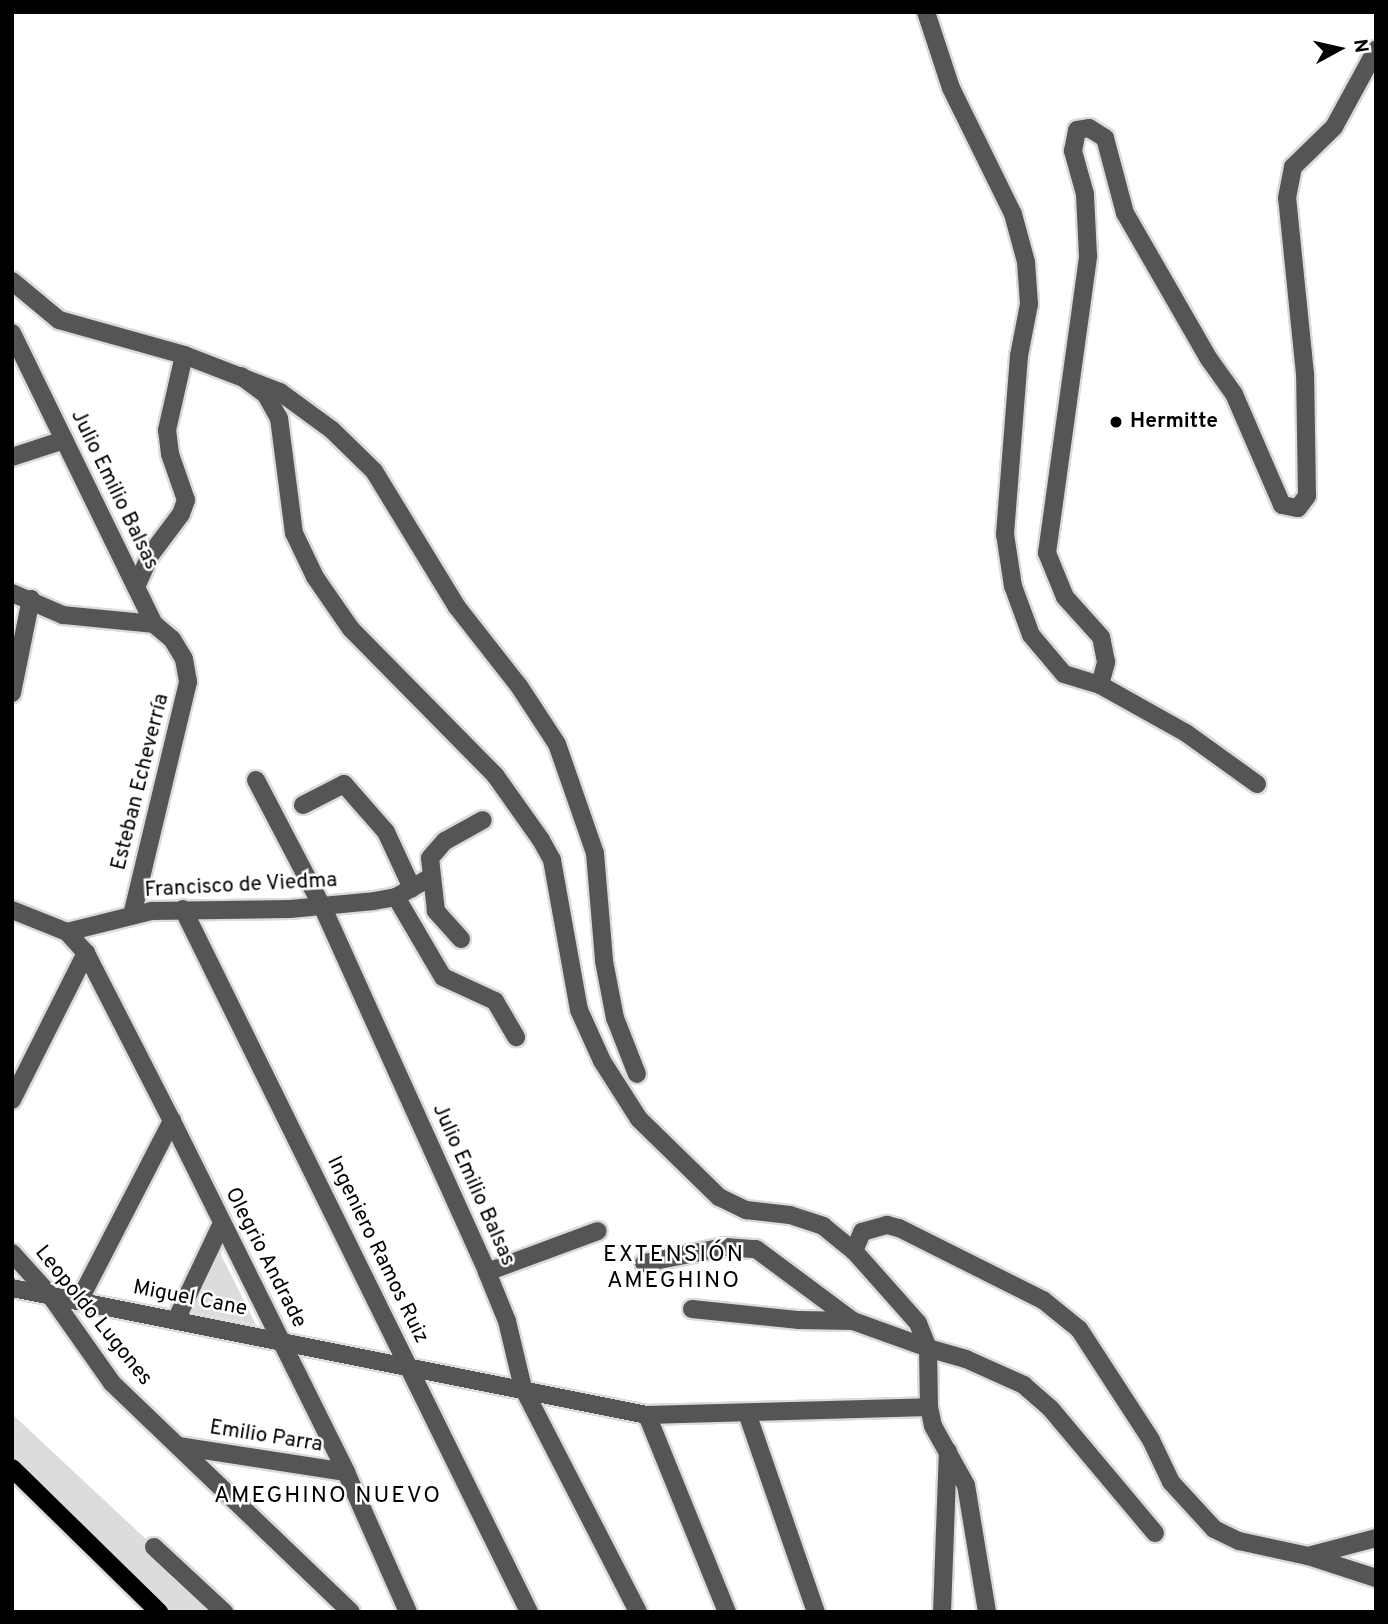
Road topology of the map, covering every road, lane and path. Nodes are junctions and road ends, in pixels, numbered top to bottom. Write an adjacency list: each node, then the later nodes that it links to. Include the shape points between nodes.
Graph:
1 (926, 12): 14 (street, via 951,88 1013,214 1026,262 1029,303 1019,356 1005,534 1013,586 1031,635 1064,674)
2 (1376, 50): 14 (street, via 1334,127 1293,167 1287,198 1305,374 1307,496 1298,508 1282,505 1234,394 1125,213 1105,138 1089,128 1077,130 1073,151 1085,194 1088,256 1047,553 1065,597 1101,637 1106,662)
3 (12, 281): 5 (street, via 60,320)
4 (12, 333): 7 (street, Julio Emilio Balsas)
5 (184, 355): 6 (street); 9 (street, via 167,430 186,499)
6 (241, 376): 31 (street, via 280,391 332,430 374,471 457,607 519,686 557,744 595,853 604,961 615,1018); 36 (street, via 266,395 279,418 295,533 315,577 351,629 495,775 541,839 552,860 579,1010 639,1119 719,1197 746,1210 790,1215 823,1226)
7 (64, 440): 8 (street); 9 (street, Julio Emilio Balsas)
8 (12, 457)
9 (136, 587): 12 (street, Julio Emilio Balsas)
10 (12, 593): 11 (street)
11 (31, 599): 12 (street, via 63,615); 15 (street)
12 (154, 624): 13 (street, Julio Emilio Balsas, via 172,639)
13 (184, 659): 26 (street, Esteban Echeverría, via 188,682)
14 (1100, 685): 17 (street, via 1186,733)
15 (12, 693)
16 (256, 780): 23 (street, Julio Emilio Balsas)
17 (1257, 784)
18 (303, 805): 21 (street, via 344,784 386,832)
19 (484, 820): 20 (street, via 435,850 430,858)
20 (431, 877): 21 (street, Francisco de Viedma); 28 (street, via 436,911)
21 (412, 888): 22 (street, Francisco de Viedma)
22 (396, 897): 23 (street, Francisco de Viedma); 30 (street, via 443,977 495,1001)
23 (323, 908): 24 (street, Francisco de Viedma); 39 (street, Julio Emilio Balsas)
24 (183, 909): 26 (street, Francisco de Viedma); 48 (street, Ingeniero Ramos Ruiz)
25 (12, 910): 27 (street)
26 (132, 915): 27 (street, Francisco de Viedma)
27 (67, 933): 29 (street, Olegrio Andrade)
28 (461, 939)
29 (86, 953): 32 (street); 33 (street, Olegrio Andrade)
30 (516, 1038)
31 (637, 1073)
32 (12, 1100)
33 (172, 1121): 34 (street, Olegrio Andrade); 42 (street)
34 (222, 1223): 44 (street); 46 (street, Olegrio Andrade)
35 (597, 1231): 39 (street)
36 (854, 1251): 47 (street, via 918,1323); 60 (street, via 862,1232 887,1225 1043,1300 1079,1329 1144,1430 1171,1482 1214,1529 1239,1541)
37 (12, 1253): 41 (street, Leopoldo Lugones)
38 (644, 1263): 45 (street, via 725,1247 749,1247)
39 (487, 1272): 49 (street, Julio Emilio Balsas, via 507,1321)
40 (12, 1288): 41 (street, Miguel Cane)
41 (50, 1295): 42 (street, Miguel Cane); 53 (street, Leopoldo Lugones, via 112,1383)
42 (79, 1301): 44 (street, Miguel Cane)
43 (692, 1309): 45 (street)
44 (176, 1320): 46 (street, Miguel Cane)
45 (853, 1321): 47 (street)
46 (281, 1340): 48 (street, Miguel Cane); 56 (street, Olegrio Andrade)
47 (928, 1348): 50 (street); 57 (street, via 1024,1385 1050,1408)
48 (409, 1365): 49 (street, Miguel Cane); 66 (street, Ingeniero Ramos Ruiz)
49 (523, 1388): 52 (street, Miguel Cane); 67 (street, Julio Emilio Balsas)
50 (929, 1407): 51 (street, Miguel Cane); 54 (street)
51 (747, 1413): 52 (street, Miguel Cane); 69 (street)
52 (647, 1415): 68 (street)
53 (178, 1446): 56 (street, Emilio Parra); 64 (street, Leopoldo Lugones)
54 (948, 1451): 70 (street); 71 (street, via 966,1485)
55 (12, 1468): 62 (main road)
56 (346, 1472): 65 (street, Olegrio Andrade)
57 (1155, 1533)
58 (1376, 1538): 60 (street)
59 (154, 1547): 63 (street)
60 (1308, 1556): 61 (street)
61 (1376, 1578)
62 (159, 1612)
63 (224, 1612)
64 (351, 1612)
65 (408, 1612)
66 (529, 1612)
67 (638, 1612)
68 (727, 1612)
69 (816, 1612)
70 (942, 1612)
71 (987, 1612)

